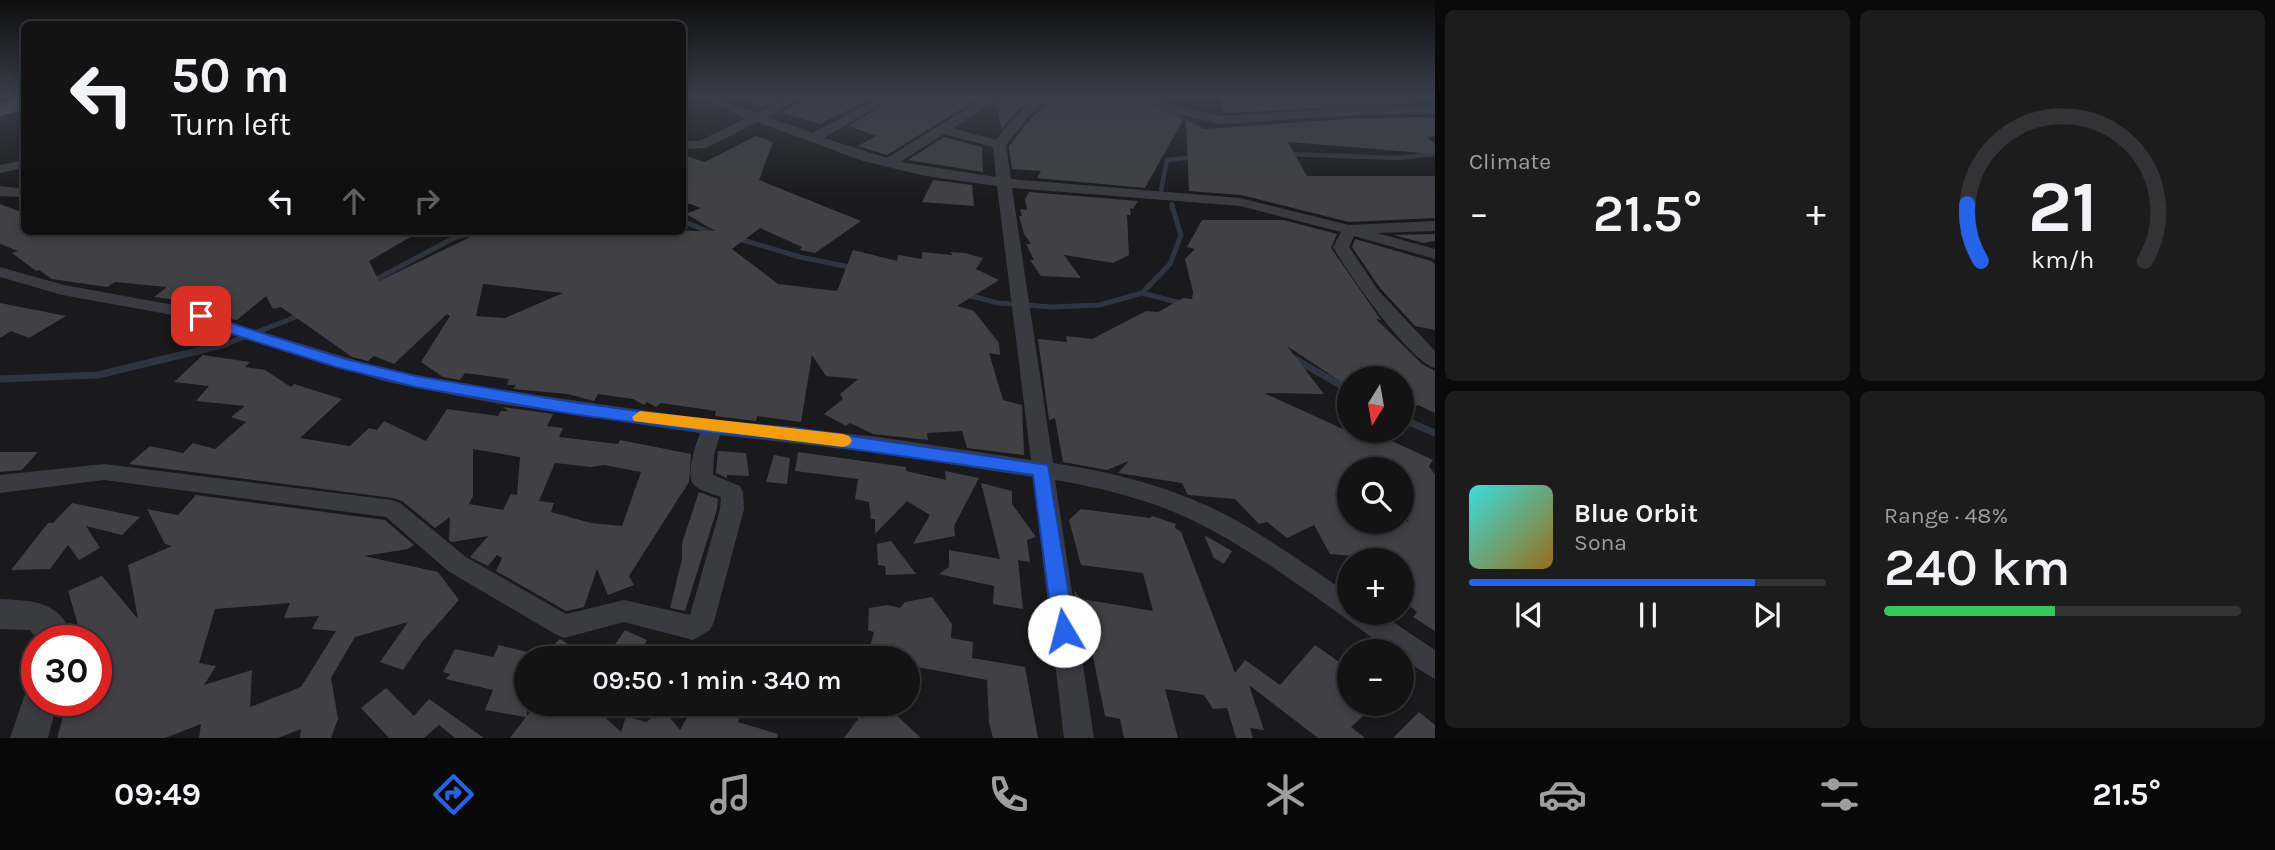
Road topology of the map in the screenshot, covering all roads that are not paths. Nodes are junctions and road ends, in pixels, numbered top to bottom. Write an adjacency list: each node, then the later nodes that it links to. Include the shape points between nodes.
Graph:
1 (728, 131): 10 (street)
2 (793, 131): 8 (street)
3 (826, 131): 8 (street)
4 (938, 131): 12 (street)
5 (951, 131): 11 (street)
6 (1010, 131): 11 (street)
7 (686, 139): 10 (street)
8 (812, 139): 12 (street)
9 (686, 145): 10 (street)
10 (701, 145)
11 (999, 145): 15 (street)
12 (889, 163): 15 (street)
13 (21, 165): 14 (street)
14 (0, 169)
15 (1006, 183): 19 (street, via 1210,197); 22 (street)
16 (0, 190): 17 (street)
17 (21, 193)
18 (1435, 226): 19 (street)
19 (1350, 229): 20 (street); 23 (street, via 1341,247 1355,273)
20 (1435, 254)
21 (0, 272): 24 (street, via 62,290 201,316 387,376)
22 (1019, 292): 25 (street)
23 (1435, 362)
24 (712, 427): 25 (street); 26 (street, via 703,455 702,480 732,492 732,509 701,622 693,628 624,611 564,626 457,564 392,509 104,472)
25 (1042, 469): 27 (street, via 1122,485 1200,513 1237,532); 34 (street)
26 (0, 484)
27 (1337, 600)
28 (0, 614): 29 (street, via 39,616)
29 (47, 625)
30 (1375, 625): 31 (street)
31 (1435, 666)
32 (35, 716): 33 (street)
33 (29, 738)
34 (1079, 738)

